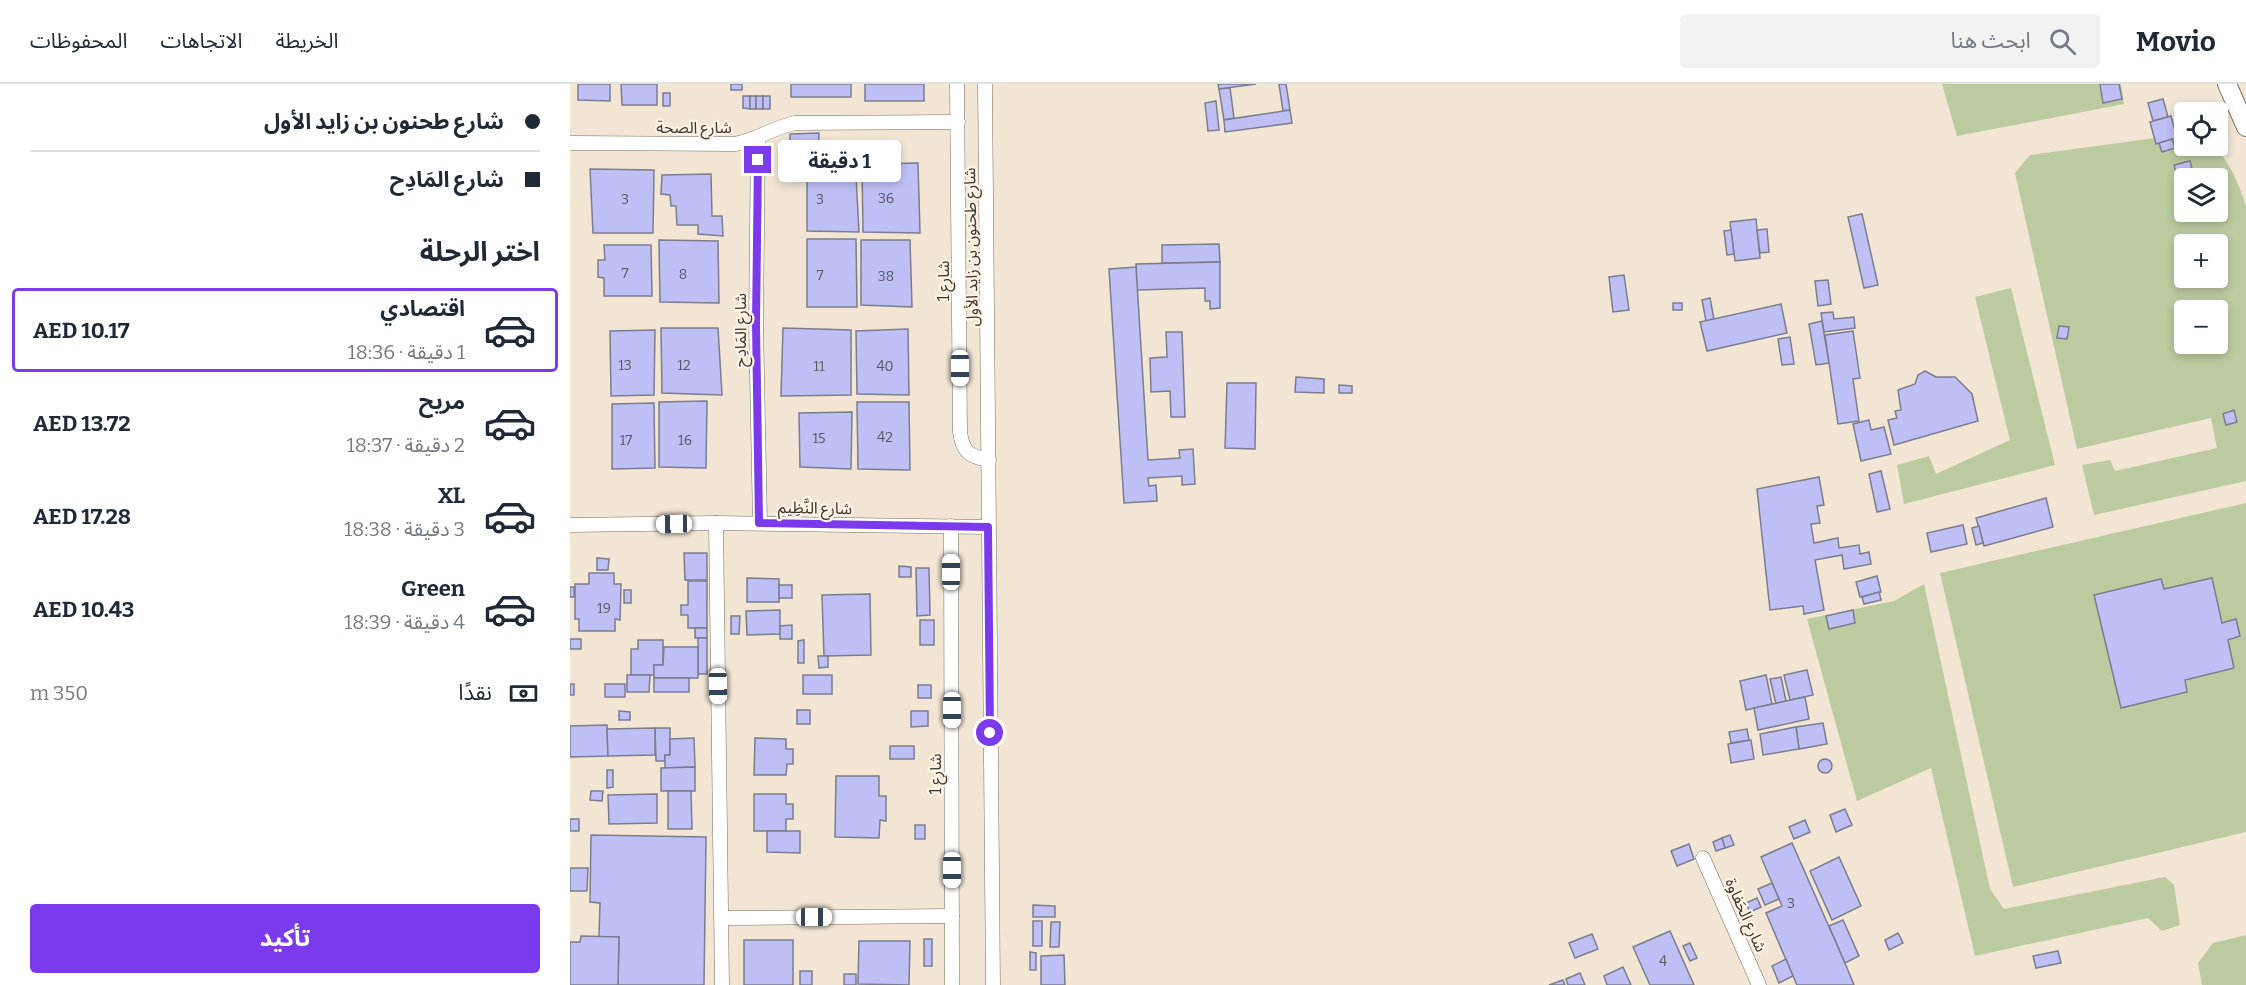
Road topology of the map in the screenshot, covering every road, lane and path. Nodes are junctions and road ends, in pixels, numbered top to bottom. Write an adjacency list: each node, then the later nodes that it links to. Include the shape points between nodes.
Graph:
1 (957, 84): 4 (street, شارع 1)
2 (986, 84): 8 (street, شارع طحنون بن زايد الأول)
3 (2227, 84): 5 (main road)
4 (958, 122): 6 (street, شارع الصحة, via 795,123); 8 (street, شارع 1, via 960,439 974,457)
5 (2246, 127)
6 (758, 137): 7 (street, شارع الصحة, via 735,144); 10 (street, شارع المَادِح)
7 (570, 143)
8 (989, 460): 13 (street, شارع طحنون بن زايد الأول)
9 (716, 523): 10 (street, شارع النَّظِيم); 11 (street, شارع النَّظِيم); 16 (street)
10 (759, 523): 12 (street, شارع النَّظِيم)
11 (570, 525)
12 (951, 526): 13 (street, شارع النَّظِيم); 15 (street, شارع 1)
13 (988, 527): 19 (street, شارع طحنون بن زايد الأول)
14 (1703, 858): 20 (street, شارع الحَفاوة)
15 (952, 916): 16 (street); 18 (street, شارع 1)
16 (722, 918): 17 (street)
17 (722, 985)
18 (952, 985)
19 (993, 985)
20 (1759, 985)

